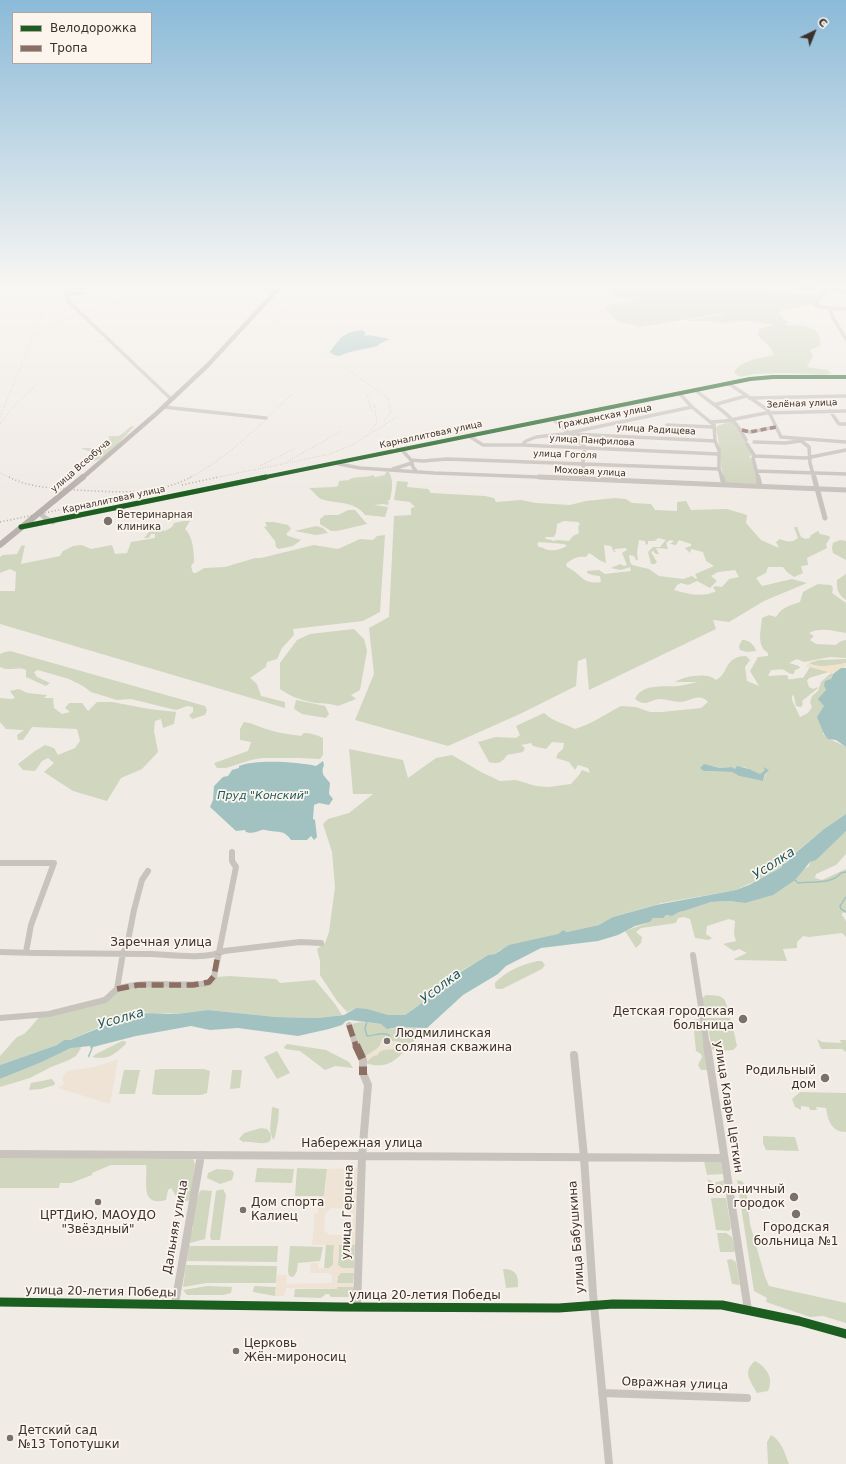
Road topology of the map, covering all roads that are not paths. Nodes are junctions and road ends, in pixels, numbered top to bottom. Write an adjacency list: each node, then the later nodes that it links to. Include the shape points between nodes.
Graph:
1 (126, 356): 9 (street)
2 (216, 356): 9 (main road, улица Всеобуча)
3 (846, 377): 4 (street, Карналлитовая улица, via 761,377)
4 (728, 383): 5 (street, Карналлитовая улица); 8 (street)
5 (695, 390): 6 (street, Карналлитовая улица); 10 (street)
6 (679, 393): 12 (street); 17 (street, Карналлитовая улица)
7 (846, 396): 8 (street)
8 (748, 397): 10 (street); 15 (street)
9 (171, 398): 11 (main road, улица Всеобуча)
10 (717, 404): 18 (street)
11 (163, 406): 16 (street); 52 (main road, улица Всеобуча)
12 (692, 407): 19 (street); 25 (street, Гражданская улица)
13 (830, 411): 14 (street, Зелёная улица); 15 (street, Зелёная улица); 20 (street, via 839,424)
14 (846, 411)
15 (769, 412): 18 (street, Зелёная улица); 23 (street)
16 (266, 418)
17 (553, 419): 25 (street); 26 (street, Карналлитовая улица)
18 (734, 419): 19 (street, Зелёная улица); 24 (street)
19 (712, 422): 22 (street)
20 (846, 424)
21 (667, 425): 22 (street)
22 (713, 427): 28 (street)
23 (776, 428): 24 (street, via 750,432); 27 (street, via 780,436)
24 (742, 430): 36 (street)
25 (570, 433): 28 (street, улица Радищева); 31 (street, Гражданская улица, via 532,439); 32 (street)
26 (469, 436): 31 (street, улица Панфилова, via 483,445); 33 (street, Карналлитовая улица)
27 (799, 440): 29 (street, via 785,443); 30 (street); 37 (street, via 809,447 812,454)
28 (715, 441): 35 (street)
29 (754, 442)
30 (846, 442)
31 (522, 445): 32 (street, улица Панфилова)
32 (585, 449): 35 (street, улица Панфилова); 40 (street)
33 (402, 450): 38 (street); 39 (street, Карналлитовая улица)
34 (846, 450): 37 (street)
35 (718, 454): 41 (street)
36 (754, 456): 37 (street); 43 (street)
37 (810, 457): 45 (street)
38 (411, 462): 40 (street, улица Гоголя, via 447,459); 42 (street, улица Гоголя); 44 (street)
39 (334, 464): 42 (street, Моховая улица); 54 (street, Карналлитовая улица)
40 (584, 464): 41 (street, улица Гоголя); 47 (street)
41 (719, 469): 48 (street)
42 (388, 470): 44 (street, Моховая улица)
43 (756, 471): 45 (street); 49 (street)
44 (417, 472): 47 (street, Моховая улица)
45 (813, 473): 46 (street); 50 (street)
46 (846, 474)
47 (584, 480): 48 (street, Моховая улица)
48 (724, 485): 49 (street, Моховая улица)
49 (760, 486): 50 (street, Моховая улица)
50 (817, 489): 51 (street, Моховая улица); 53 (street)
51 (846, 490)
52 (40, 513): 54 (street); 55 (main road, улица Всеобуча)
53 (825, 518)
54 (52, 522): 55 (street, Карналлитовая улица)
55 (21, 528): 56 (main road, улица Всеобуча)
56 (0, 545)
57 (232, 852): 64 (street, via 232,861 236,867)
58 (0, 863): 62 (street, via 54,863 31,925)
59 (148, 872): 63 (street, via 142,880 127,946)
60 (321, 943): 64 (street, Заречная улица, via 281,944)
61 (0, 952): 62 (street, Заречная улица)
62 (26, 952): 63 (street, Заречная улица)
63 (123, 953): 64 (street, Заречная улица, via 184,956); 66 (street)
64 (218, 954): 66 (street, via 214,977 209,982 140,984)
65 (693, 955): 74 (street, улица Клары Цеткин)
66 (117, 989): 67 (street, via 105,1000 49,1014)
67 (0, 1018)
68 (349, 1025): 72 (street, улица Герцена, via 363,1060 363,1075 368,1085)
69 (574, 1055): 73 (street, улица Бабушкина)
70 (0, 1154): 71 (street, Набережная улица)
71 (201, 1155): 72 (street, Набережная улица); 76 (street, Дальняя улица)
72 (362, 1156): 73 (street, Набережная улица); 78 (street, улица Герцена)
73 (584, 1157): 74 (street, Набережная улица); 77 (street, улица Бабушкина)
74 (724, 1158): 79 (street, улица Клары Цеткин)
75 (0, 1302): 76 (street, улица 20-летия Победы)
76 (175, 1304): 78 (street, улица 20-летия Победы)
77 (594, 1305): 78 (street, улица 20-летия Победы, via 559,1308); 79 (street, улица 20-летия Победы, via 722,1305); 81 (street, улица Бабушкина)
78 (356, 1307)
79 (748, 1310): 80 (street, улица 20-летия Победы)
80 (846, 1334)
81 (602, 1393): 82 (street, Овражная улица); 83 (street, улица Бабушкина)
82 (747, 1398)
83 (609, 1464)

